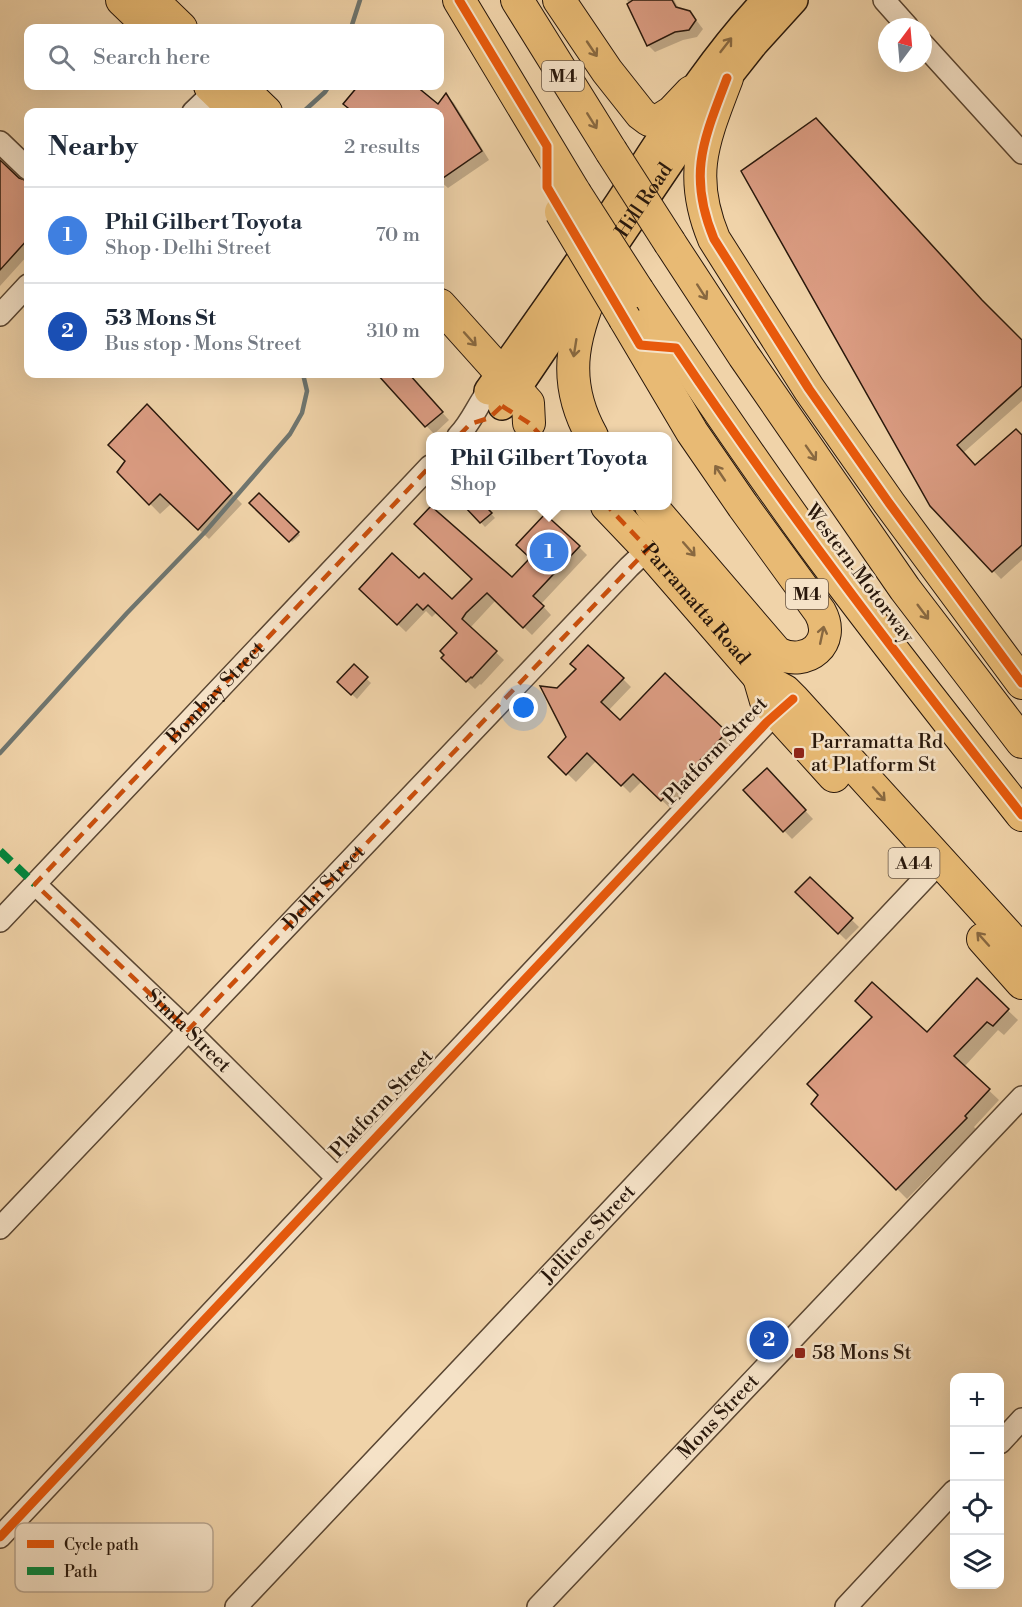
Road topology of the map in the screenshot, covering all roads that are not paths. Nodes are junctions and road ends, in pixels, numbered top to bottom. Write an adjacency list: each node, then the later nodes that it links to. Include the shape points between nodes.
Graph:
1 (122, 0): 10 (highway)
2 (152, 0): 11 (highway)
3 (459, 0): 26 (highway, Western Motorway / M4, bridge, via 547,146 568,203)
4 (517, 0): 40 (highway, Western Motorway / M4, one-way to 40, bridge, via 744,356 905,589)
5 (559, 0): 17 (highway, one-way to 17, via 640,114 658,121)
6 (766, 0): 17 (main road, Hill Road, one-way to 6)
7 (794, 0): 13 (main road, Hill Road)
8 (884, 0): 9 (street)
9 (900, 18)
10 (147, 24)
11 (177, 24)
12 (932, 54): 22 (street)
13 (727, 78): 24 (main road, Hill Road); 38 (highway, via 700,161 701,197 714,239 809,388)
14 (218, 90): 18 (street)
15 (223, 90): 19 (highway)
16 (226, 90): 20 (highway)
17 (691, 92): 30 (main road, Hill Road)
18 (198, 108)
19 (234, 108)
20 (259, 108)
21 (0, 142): 23 (street)
22 (1022, 153)
23 (24, 165)
24 (607, 253): 30 (main road, Hill Road); 33 (highway, one-way to 33, via 583,314 573,360 574,392)
25 (24, 289): 28 (street)
26 (631, 305): 36 (highway, M4, one-way to 26, via 777,652 784,657 800,658 818,647 825,627 820,612 692,432); 41 (highway, Western Motorway / M4, via 713,403 811,542)
27 (444, 311): 30 (highway, one-way to 30)
28 (0, 315)
29 (444, 340): 30 (highway)
30 (501, 390): 31 (street, via 476,407); 32 (highway, via 528,403)
31 (464, 430)
32 (536, 430)
33 (590, 432)
34 (426, 470): 43 (street, Bombay Street)
35 (611, 510): 37 (highway, Parramatta Road / A44)
36 (654, 510)
37 (648, 549): 39 (highway, Parramatta Road / A44, via 759,677 785,691); 47 (street, Delhi Street)
38 (1022, 683)
39 (785, 706): 42 (highway, Parramatta Road / A44); 49 (street, Platform Street)
40 (1022, 742)
41 (1022, 815)
42 (933, 869): 45 (highway, Parramatta Road / A44); 46 (highway, Parramatta Road / A44, one-way to 42); 55 (street, Jellicoe Street)
43 (35, 884): 44 (street, Bombay Street); 47 (street, Simla Street)
44 (0, 921)
45 (1022, 951)
46 (1022, 983)
47 (188, 1030): 49 (street, Simla Street); 50 (street, Delhi Street)
48 (1022, 1096): 56 (street, Mons Street)
49 (337, 1178): 54 (street, Platform Street)
50 (0, 1228)
51 (1022, 1419): 52 (street)
52 (1004, 1438)
53 (950, 1495): 57 (street)
54 (0, 1537)
55 (236, 1607)
56 (538, 1607)
57 (846, 1607)

